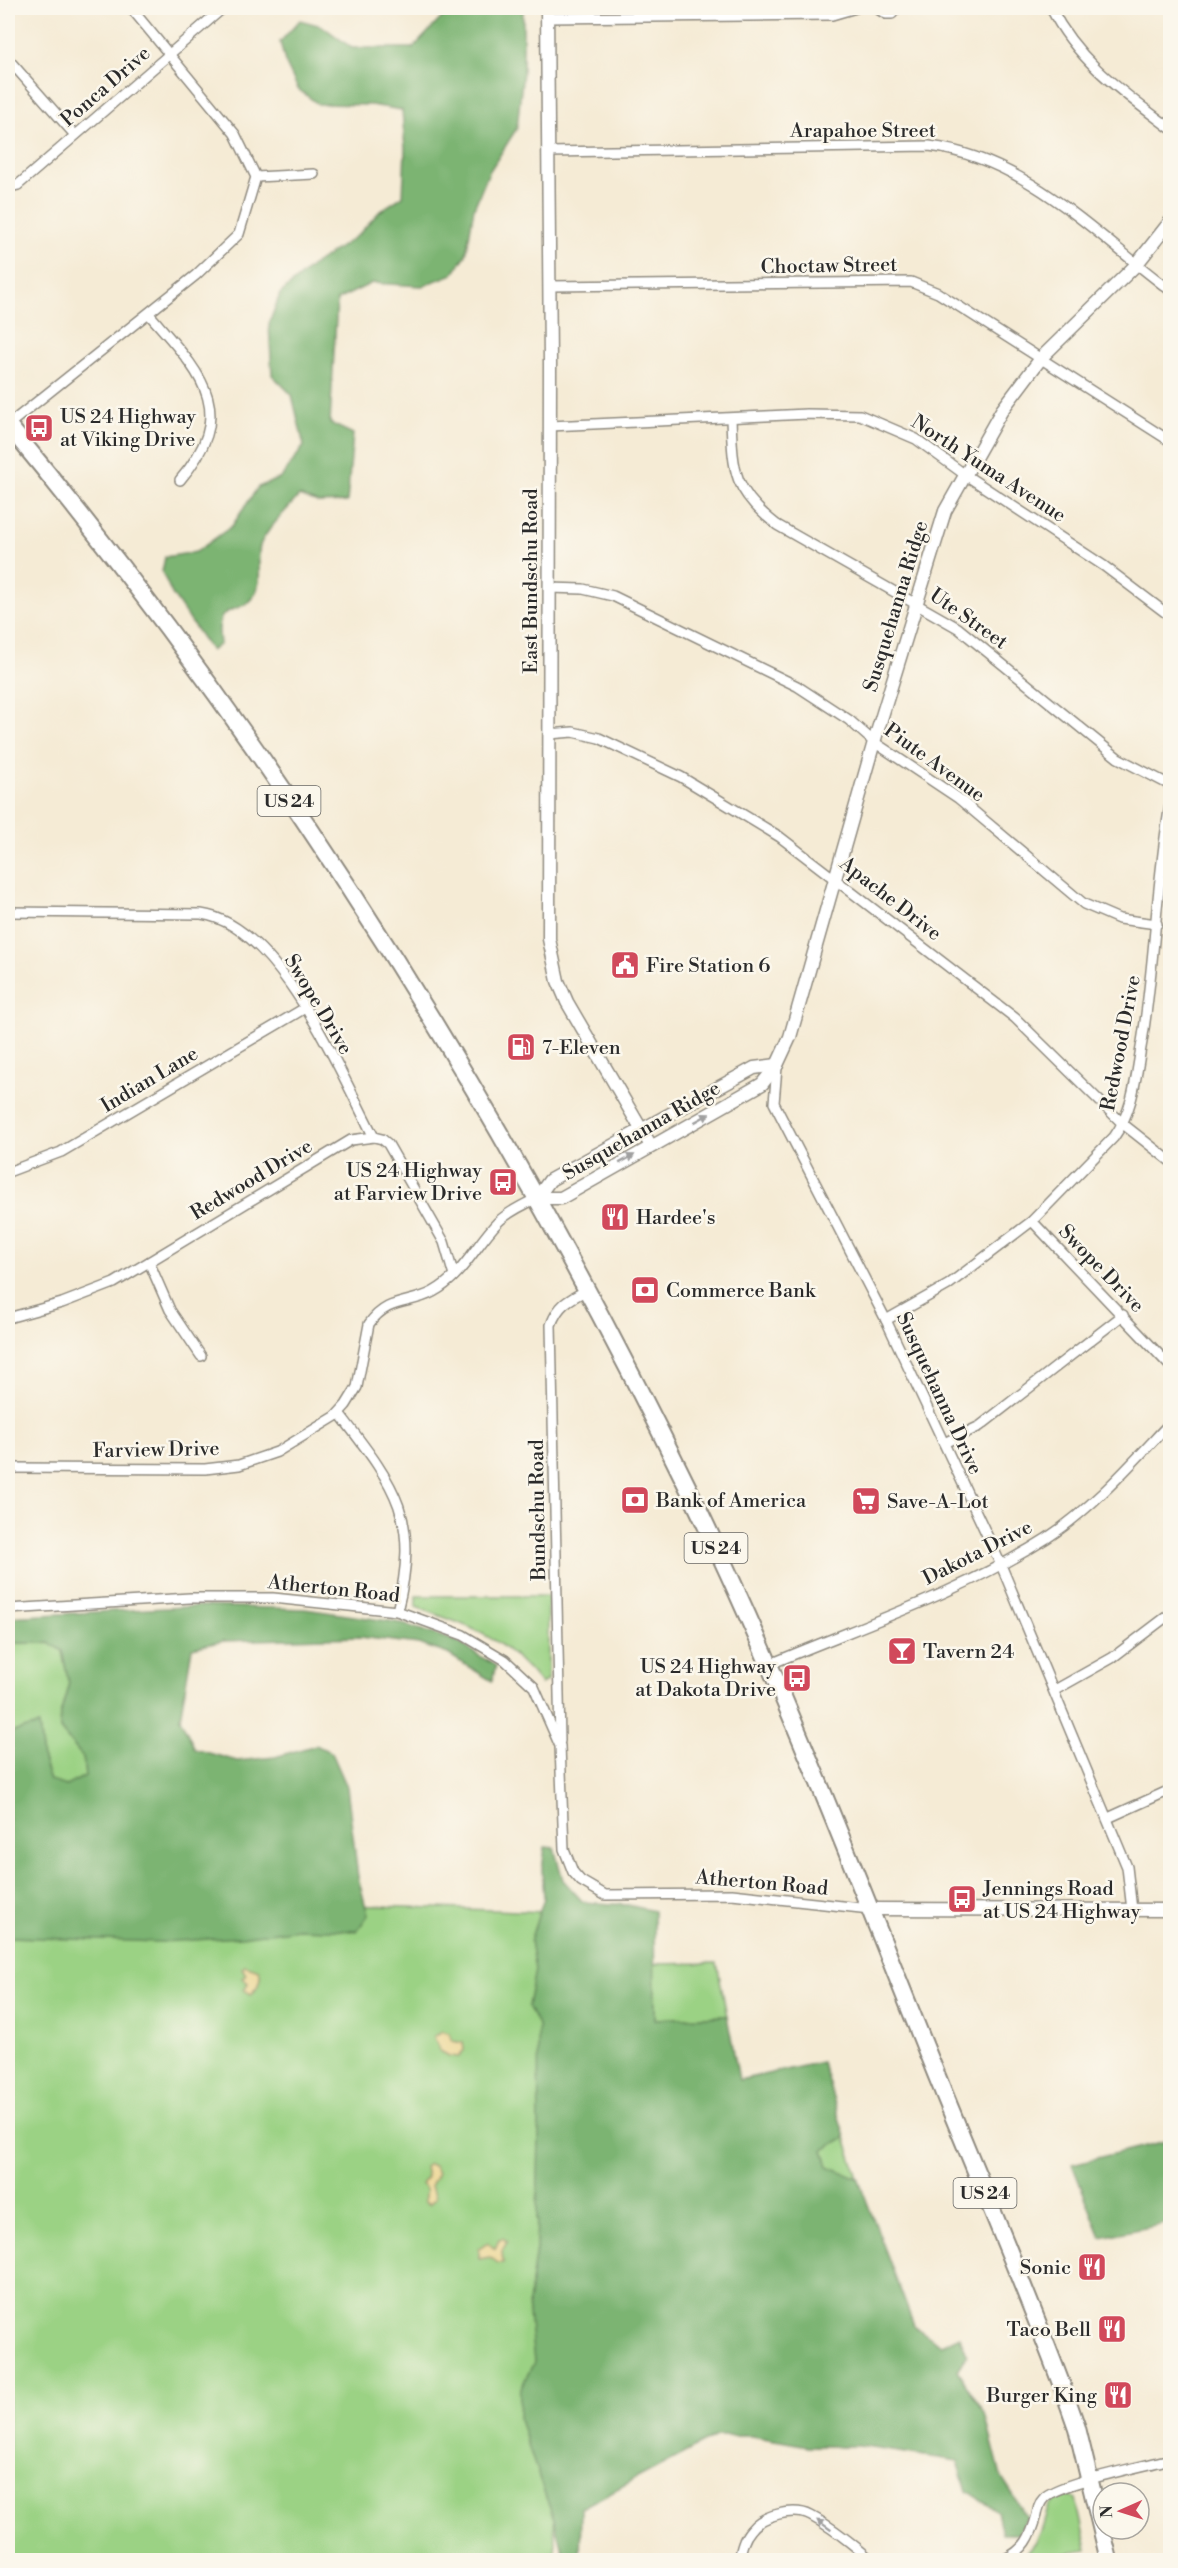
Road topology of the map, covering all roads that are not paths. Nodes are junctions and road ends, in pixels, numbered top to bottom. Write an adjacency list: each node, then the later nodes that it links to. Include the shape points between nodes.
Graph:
1 (131, 8): 9 (street)
2 (223, 8): 9 (street, Ponca Drive)
3 (856, 8): 7 (street, via 832,15)
4 (876, 8): 5 (street, via 886,14)
5 (897, 8)
6 (1052, 8): 11 (street, via 1077,49 1098,72)
7 (765, 12): 8 (street)
8 (547, 13): 13 (street, East Bundschu Road)
9 (170, 54): 12 (street, Ponca Drive); 15 (street, via 235,134)
10 (8, 59): 12 (street)
11 (1170, 128)
12 (75, 135): 16 (street, Ponca Drive, via 18,185)
13 (549, 152): 18 (street, Arapahoe Street, via 947,148 991,164 1043,192 1084,220); 19 (street, East Bundschu Road)
14 (314, 174): 15 (street)
15 (256, 177): 21 (street, via 239,234)
16 (8, 187)
17 (1170, 222): 18 (street, Susquehanna Ridge)
18 (1136, 265): 20 (street, Arapahoe Street); 22 (street, Susquehanna Ridge)
19 (550, 286): 22 (street, Choctaw Street, via 911,282 938,293); 25 (street, East Bundschu Road)
20 (1170, 290)
21 (149, 314): 24 (street); 28 (street, via 197,370 208,399 208,435 194,464)
22 (1042, 357): 26 (street, Choctaw Street); 27 (street, Susquehanna Ridge, via 1002,410)
23 (731, 419): 25 (street, North Yuma Avenue); 27 (street, North Yuma Avenue, via 860,415 916,438); 30 (street, Ute Street, via 738,482 755,508 777,525)
24 (8, 425): 49 (highway, US 24, via 163,624 320,845 425,1009)
25 (550, 426): 29 (street, East Bundschu Road)
26 (1170, 441)
27 (964, 474): 30 (street, Susquehanna Ridge, via 945,511); 31 (street, North Yuma Avenue, via 1104,566)
28 (180, 480)
29 (549, 588): 32 (street, East Bundschu Road); 33 (street, Piute Avenue, via 583,589 613,596 797,686 849,720)
30 (916, 603): 33 (street, Susquehanna Ridge); 34 (street, Ute Street, via 996,657 1118,758)
31 (1170, 616)
32 (549, 734): 36 (street, Apache Drive, via 573,732 599,738 681,777 780,837); 42 (street, East Bundschu Road, via 549,939 553,962 567,1002)
33 (874, 742): 36 (street, Susquehanna Ridge); 38 (street, Piute Avenue, via 958,798 1084,903 1119,919)
34 (1170, 785)
35 (1170, 804): 38 (street, Redwood Drive)
36 (836, 878): 40 (street, Susquehanna Ridge, via 790,1037); 41 (street, Apache Drive, via 1015,1018)
37 (8, 912): 39 (street, Swope Drive, via 214,916 234,925 264,950)
38 (1158, 924): 41 (street, Redwood Drive, via 1132,1101)
39 (305, 1008): 43 (street, Swope Drive); 48 (street, Indian Lane, via 61,1152)
40 (777, 1065): 42 (street, Susquehanna Ridge, via 753,1068); 44 (street, Susquehanna Ridge, one-way to 40, via 762,1084); 56 (street, Susquehanna Drive, via 774,1104)
41 (1124, 1124): 46 (street, Apache Drive); 50 (street, Redwood Drive)
42 (642, 1131): 44 (street, East Bundschu Road); 45 (street, Susquehanna Ridge)
43 (374, 1137): 51 (street, Redwood Drive, via 351,1140); 52 (street, Swope Drive, via 388,1144 444,1242)
44 (651, 1146): 47 (street, Susquehanna Ridge, one-way to 44)
45 (600, 1153): 47 (street); 49 (street, Susquehanna Ridge, via 550,1180)
46 (1170, 1161)
47 (608, 1170): 49 (street, Susquehanna Ridge, via 561,1198)
48 (8, 1172)
49 (537, 1198): 52 (street, Farview Drive, via 498,1222); 53 (highway, US 24)
50 (1032, 1221): 54 (street, Swope Drive); 56 (street, Redwood Drive, via 948,1284)
51 (149, 1262): 55 (street, Redwood Drive, via 114,1283); 57 (street, via 170,1310)
52 (454, 1276): 59 (street, Farview Drive, via 433,1293 392,1304 375,1316 369,1324 357,1387)
53 (587, 1290): 67 (highway, US 24, via 691,1494); 69 (street, Bundschu Road, via 563,1302 551,1325)
54 (1123, 1315): 58 (street, Swope Drive); 61 (street, via 980,1426)
55 (8, 1318)
56 (886, 1320): 61 (street, Susquehanna Drive)
57 (201, 1356)
58 (1170, 1366)
59 (339, 1413): 62 (street, Farview Drive, via 277,1452 239,1465); 65 (street, via 381,1472 403,1515 407,1552)
60 (1170, 1423): 63 (street, Dakota Drive, via 1087,1507 1048,1537)
61 (944, 1443): 63 (street, Susquehanna Drive)
62 (8, 1468)
63 (1000, 1565): 67 (street, Dakota Drive); 68 (street, Susquehanna Drive)
64 (8, 1609): 65 (street, Atherton Road, via 190,1598 273,1598)
65 (397, 1611): 69 (street, Atherton Road, via 464,1635 523,1674 534,1687)
66 (1170, 1614): 68 (street, via 1112,1658)
67 (768, 1665): 72 (highway, US 24)
68 (1055, 1690): 71 (street, Susquehanna Drive)
69 (560, 1746): 72 (street, Atherton Road, via 564,1850 573,1872 592,1889 605,1895 732,1894)
70 (1170, 1790): 71 (street)
71 (1108, 1818): 73 (street, Susquehanna Drive, via 1127,1867)
72 (870, 1909): 73 (street); 76 (highway, US 24, via 1058,2375)
73 (1132, 1910): 74 (street)
74 (1170, 1910)
75 (1170, 2459): 76 (street)
76 (1090, 2479): 79 (street, via 1061,2487 1044,2497 1027,2544); 80 (highway, US 24)
77 (740, 2560): 78 (street, one-way to 77, via 809,2515 787,2513 765,2519 751,2529 741,2547)
78 (871, 2560)
79 (1003, 2560)
80 (1109, 2560)

